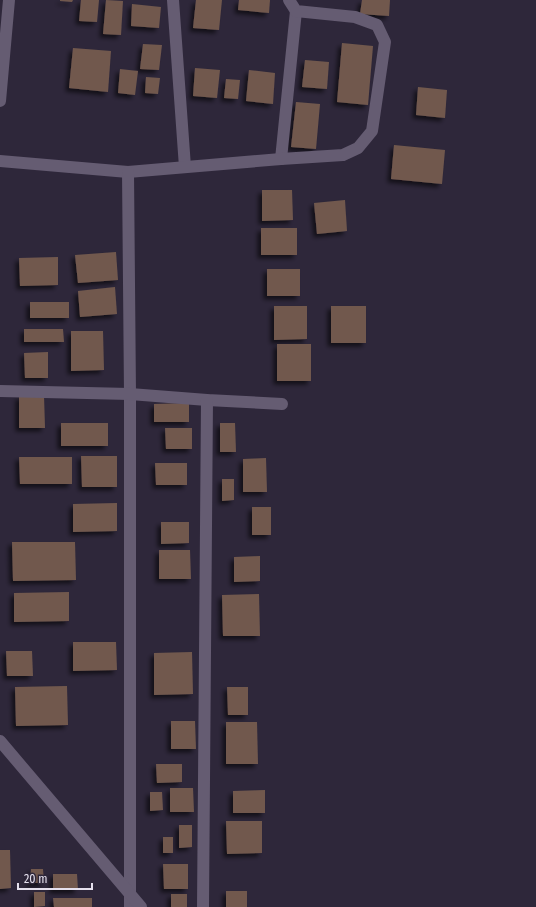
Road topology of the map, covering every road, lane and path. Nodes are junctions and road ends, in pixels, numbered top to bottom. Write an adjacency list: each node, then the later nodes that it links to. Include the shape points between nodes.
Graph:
1 (9, 0): 5 (street)
2 (173, 0): 8 (street)
3 (289, 0): 4 (street)
4 (296, 11): 6 (street); 6 (street, via 355,17 377,25 385,42 372,131 358,148 342,155)
5 (0, 101)
6 (281, 159): 8 (street)
7 (0, 161): 9 (street)
8 (185, 167): 9 (street)
9 (128, 172): 11 (street)
10 (0, 391): 11 (street)
11 (130, 394): 12 (street); 15 (street)
12 (207, 400): 13 (street); 18 (street)
13 (282, 404)
14 (0, 741): 15 (street)
15 (130, 894): 16 (street); 17 (street)
16 (130, 907)
17 (141, 907)
18 (202, 907)

